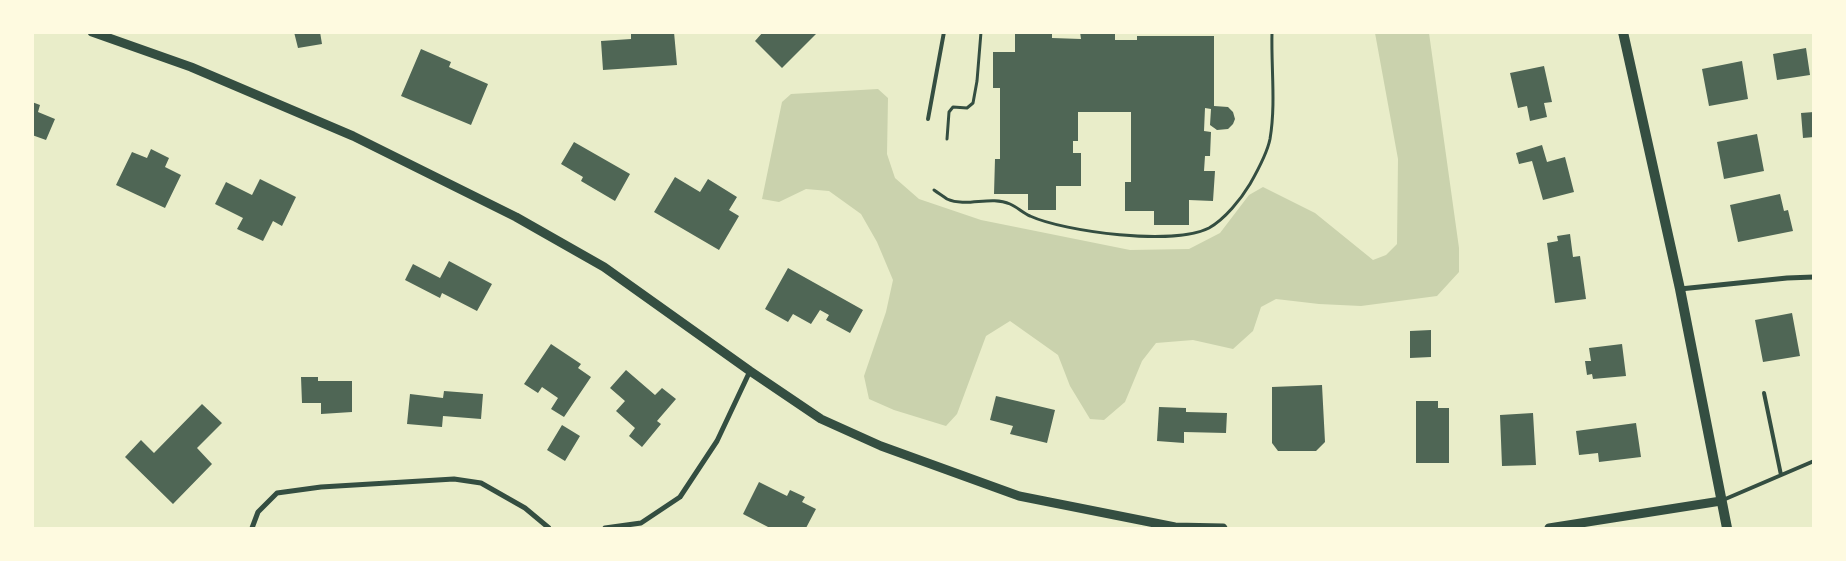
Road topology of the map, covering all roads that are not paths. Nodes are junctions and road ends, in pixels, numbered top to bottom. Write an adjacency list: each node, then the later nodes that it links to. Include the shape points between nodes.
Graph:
1 (92, 32): 7 (street, via 191,67 353,136 516,216 604,267)
2 (944, 32): 4 (lane)
3 (1623, 32): 6 (main road)
4 (928, 119)
5 (1814, 277): 6 (street)
6 (1680, 289): 11 (main road)
7 (750, 371): 14 (street, via 717,441 680,497 641,523); 15 (street, via 821,419 881,446 1019,496 1175,527)
8 (1764, 393): 10 (lane)
9 (1814, 461): 10 (lane)
10 (1781, 475): 11 (lane)
11 (1721, 501): 16 (street); 17 (main road)
12 (252, 528): 13 (street, via 258,512 277,493 321,487 454,479 481,483 525,508)
13 (549, 528)
14 (605, 528)
15 (1223, 528)
16 (1550, 528)
17 (1726, 528)

